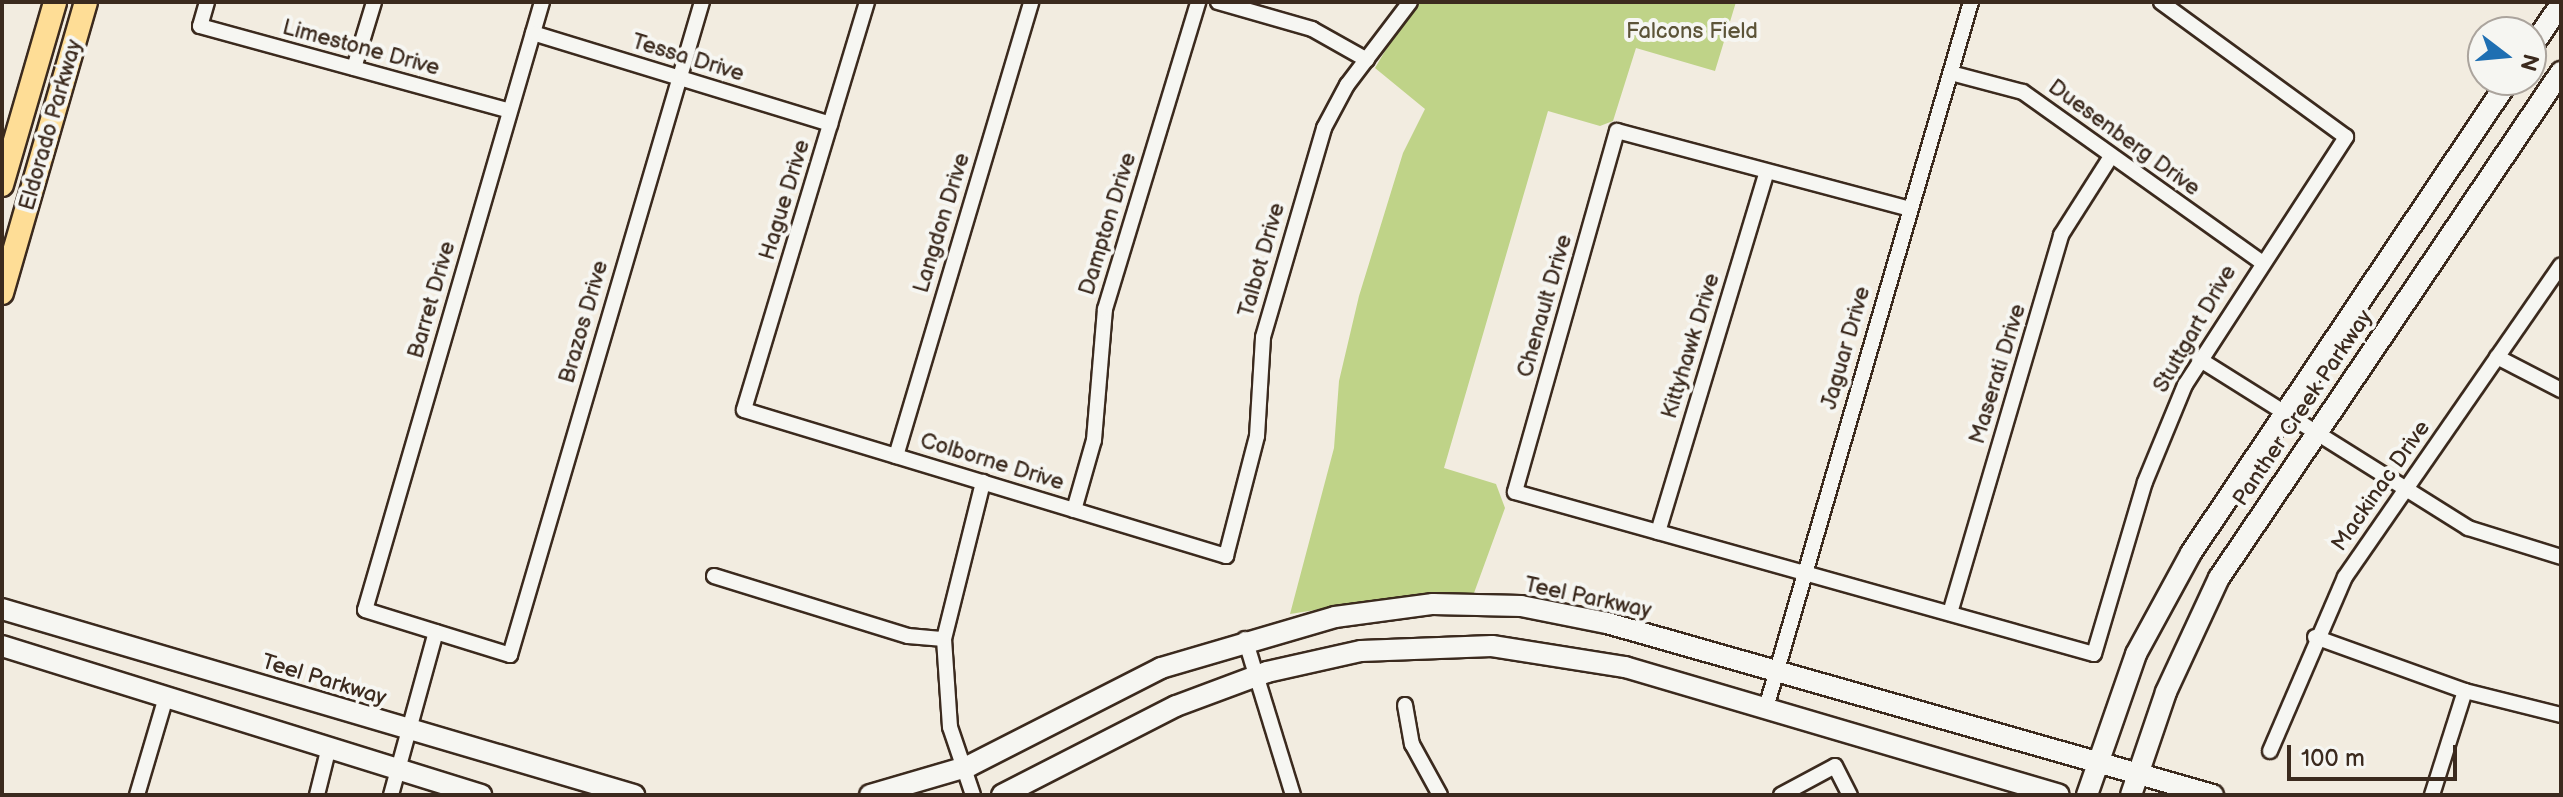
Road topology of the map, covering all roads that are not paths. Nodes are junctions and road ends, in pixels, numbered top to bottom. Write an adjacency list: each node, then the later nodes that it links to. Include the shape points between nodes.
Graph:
1 (55, 2): 27 (main road, Eldorado Parkway)
2 (86, 2): 31 (main road, Eldorado Parkway)
3 (207, 2): 18 (street, Limestone Drive, via 200,26)
4 (374, 2): 18 (street)
5 (542, 2): 16 (street, Barret Drive)
6 (702, 2): 21 (street, Brazos Drive)
7 (867, 2): 24 (street, Hague Drive)
8 (1031, 2): 38 (street, Langdon Drive)
9 (1198, 2): 41 (street, Dampton Drive, via 1105,309 1094,440)
10 (1218, 2): 17 (street, via 1312,29)
11 (1410, 2): 17 (street, Talbot Drive)
12 (1971, 2): 20 (street, Jaguar Drive)
13 (2161, 2): 29 (street, Stuttgart Drive, via 2346,137)
14 (2561, 4): 15 (main road)
15 (2547, 25)
16 (533, 33): 21 (street, Tessa Drive); 23 (street, Barret Drive)
17 (1367, 60): 43 (street, Talbot Drive, via 1324,128 1263,337 1257,436)
18 (354, 68): 23 (street, Limestone Drive)
19 (2561, 72): 37 (main road, Panther Creek Parkway)
20 (1951, 73): 25 (street, Duesenberg Drive, via 2023,92); 28 (street, Jaguar Drive)
21 (680, 78): 24 (street, Tessa Drive); 49 (street, Brazos Drive, via 510,655)
22 (2498, 96): 36 (main road, Panther Creek Parkway)
23 (510, 111): 49 (street, Barret Drive, via 365,610)
24 (830, 124): 35 (street, Hague Drive)
25 (2110, 158): 29 (street, Duesenberg Drive); 48 (street, Maserati Drive, via 2061,235)
26 (1766, 174): 28 (street); 42 (street, Kittyhawk Drive); 42 (street, Chenault Drive, via 1617,131 1515,492)
27 (2, 185)
28 (1910, 209): 45 (street, Jaguar Drive)
29 (2261, 262): 33 (street, Stuttgart Drive)
30 (2561, 265): 32 (street, Mackinac Drive)
31 (2, 292)
32 (2497, 357): 34 (street); 40 (street, Mackinac Drive)
33 (2199, 359): 36 (street); 48 (street, Stuttgart Drive, via 2145,482 2094,654)
34 (2561, 390)
35 (744, 410): 38 (street, Colborne Drive)
36 (2283, 412): 37 (street); 65 (main road, Panther Creek Parkway, via 2191,553 2136,654)
37 (2315, 433): 40 (street); 68 (main road, Panther Creek Parkway, via 2248,531 2194,626)
38 (896, 456): 39 (street, Colborne Drive)
39 (983, 482): 41 (street, Colborne Drive); 51 (street)
40 (2404, 493): 44 (street, via 2468,528); 50 (street, Mackinac Drive, via 2345,577)
41 (1074, 510): 43 (street, Colborne Drive)
42 (1658, 532): 45 (street)
43 (1226, 556)
44 (2561, 557)
45 (1803, 572): 48 (street); 55 (street, Jaguar Drive)
46 (714, 576): 51 (street, via 908,636)
47 (2, 609): 54 (main road, Teel Parkway)
48 (1950, 613)
49 (436, 632): 62 (street)
50 (2315, 637): 57 (street); 64 (street, Mackinac Drive)
51 (944, 639): 66 (street, via 950,727)
52 (1245, 639): 55 (main road, Teel Parkway, via 1335,617 1433,604 1521,606 1607,623); 56 (street); 66 (main road, Teel Parkway, via 1161,668)
53 (2, 646): 58 (main road)
54 (179, 662): 58 (main road); 62 (main road, Teel Parkway)
55 (1776, 670): 60 (street, Jaguar Drive); 65 (main road, Teel Parkway)
56 (1257, 675): 60 (main road, via 1361,651 1492,646 1625,667); 76 (main road, via 1176,706); 77 (street)
57 (2465, 691): 61 (street); 85 (street)
58 (166, 697): 63 (main road); 69 (street)
59 (1405, 705): 78 (street, via 1412,744)
60 (1766, 708): 81 (main road)
61 (2561, 715)
62 (407, 730): 67 (street); 73 (main road, Teel Parkway)
63 (328, 751): 67 (main road); 70 (street)
64 (2270, 751)
65 (2097, 761): 68 (main road, Teel Parkway); 82 (main road, Panther Creek Parkway)
66 (962, 768): 74 (main road, Teel Parkway); 75 (street)
67 (395, 771): 71 (street); 72 (main road)
68 (2138, 773): 83 (main road, Panther Creek Parkway); 84 (main road, Teel Parkway)
69 (137, 795)
70 (317, 795)
71 (391, 795)
72 (481, 795)
73 (634, 795)
74 (870, 795)
75 (973, 795)
76 (1002, 795)
77 (1293, 795)
78 (1440, 795)
79 (1781, 795): 80 (street, via 1835,766)
80 (1850, 795)
81 (2059, 795)
82 (2087, 795)
83 (2131, 795)
84 (2213, 795)
85 (2432, 795)

